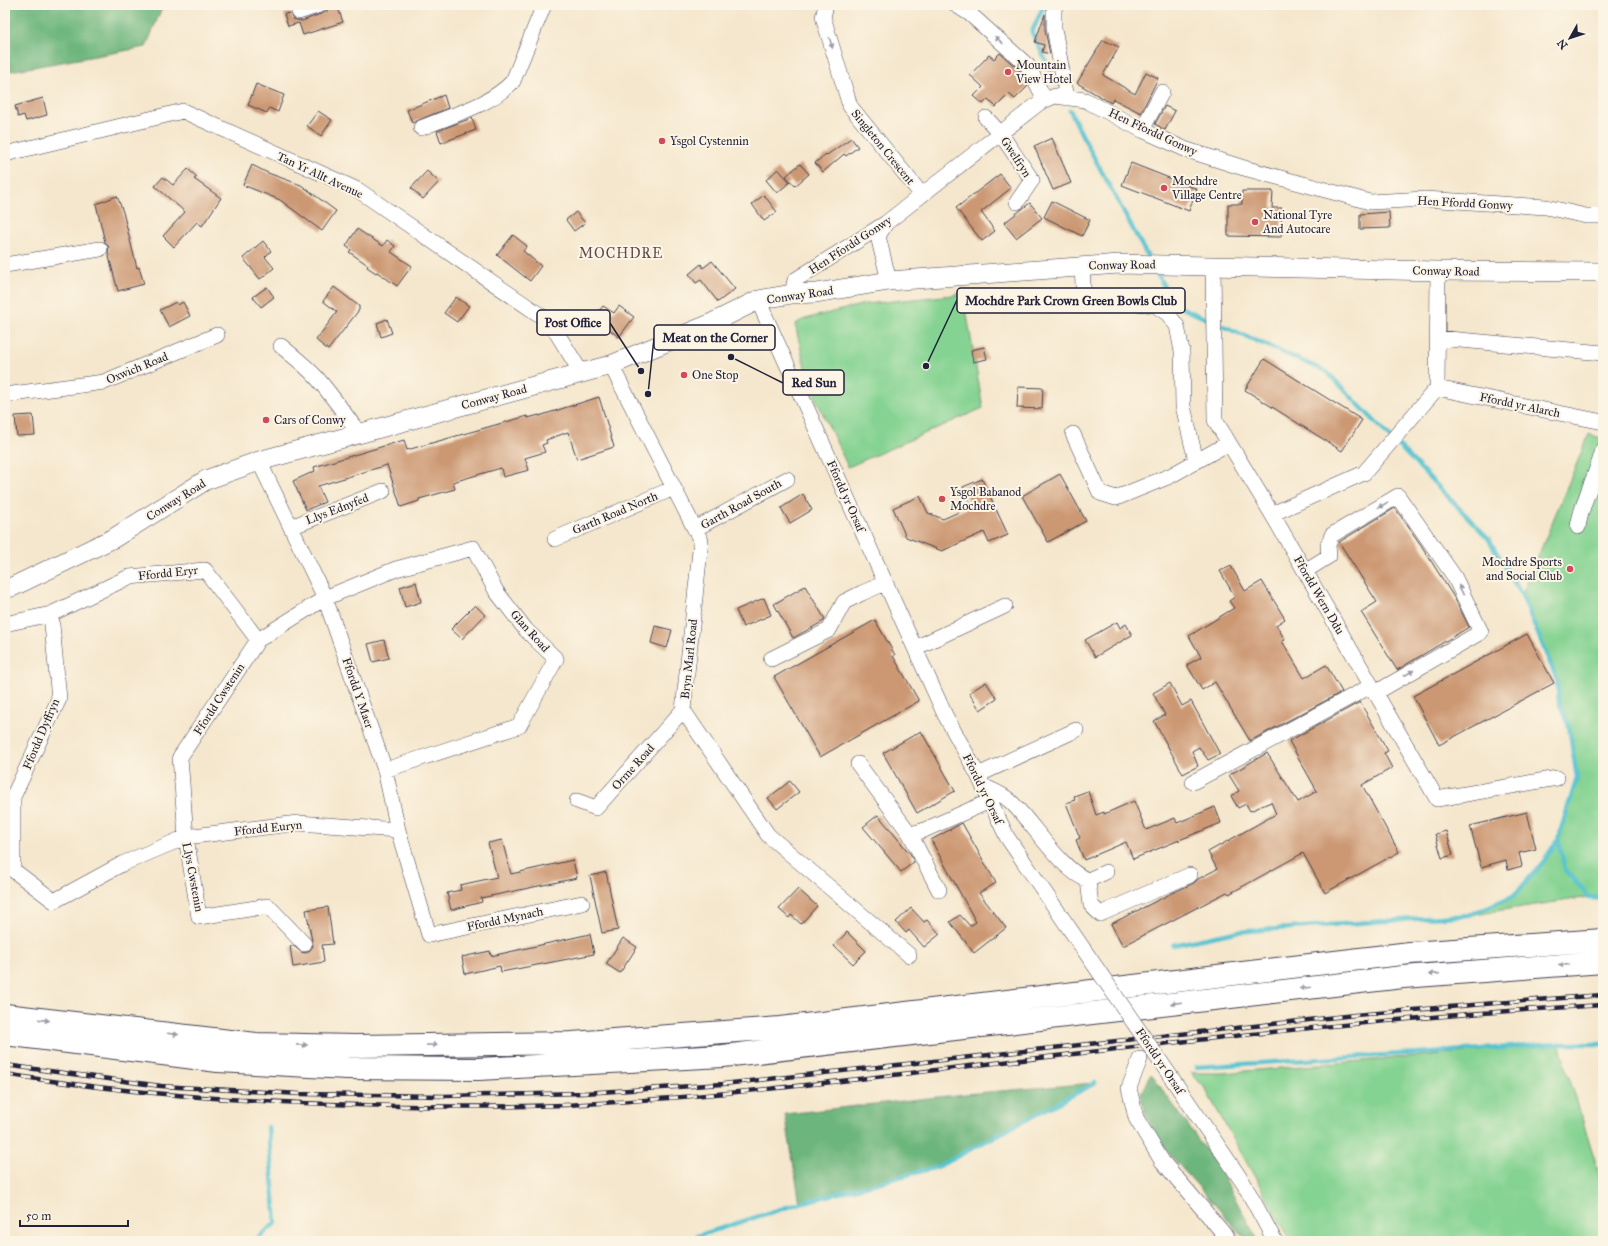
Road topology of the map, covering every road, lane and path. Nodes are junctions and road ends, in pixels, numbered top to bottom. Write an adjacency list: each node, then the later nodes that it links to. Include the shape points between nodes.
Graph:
1 (320, 5): 6 (street)
2 (544, 5): 11 (street, via 513,81 498,94)
3 (826, 5): 15 (street, Singleton Crescent, one-way to 15, via 823,17 850,106)
4 (956, 5): 9 (street, one-way to 4, via 1028,66 970,14)
5 (1056, 5): 8 (street, via 1054,28)
6 (299, 12)
7 (1162, 92): 12 (street)
8 (1067, 98): 9 (street, Hen Ffordd Gonwy, via 1055,96); 12 (street, Hen Ffordd Gonwy, via 1085,100)
9 (1045, 100): 13 (street, Hen Ffordd Gonwy)
10 (986, 118): 13 (street)
11 (421, 128)
12 (1142, 130): 17 (street, Hen Ffordd Gonwy, via 1188,150 1244,168 1370,202 1425,199 1546,207 1586,216)
13 (1000, 133): 15 (street, Hen Ffordd Gonwy); 16 (street, Gwelfryn, via 1032,180)
14 (5, 154): 35 (street, Tan Yr Allt Avenue, via 183,111 358,190 550,322)
15 (922, 195): 18 (street, Hen Ffordd Gonwy)
16 (1018, 202)
17 (1603, 216)
18 (886, 223): 25 (street, via 878,236); 26 (street, Hen Ffordd Gonwy, via 795,280)
19 (100, 249): 20 (street)
20 (5, 265)
21 (1082, 266): 22 (main road, Conway Road); 25 (main road, Conway Road); 29 (street)
22 (1213, 266): 23 (main road, Conway Road); 41 (street, Ffordd Wern Ddu, via 1215,420)
23 (1438, 271): 24 (main road, Conway Road); 31 (street)
24 (1603, 272)
25 (889, 281): 26 (main road, Conway Road, via 816,293)
26 (792, 294): 27 (main road, Conway Road)
27 (758, 300): 34 (main road, Conway Road, via 710,324); 54 (street, Ffordd yr Orsaf)
28 (1136, 303): 44 (street, via 1156,305 1168,314 1177,326 1182,351 1183,406)
29 (1084, 304)
30 (217, 335): 37 (street, Oxwich Road, via 104,382)
31 (1438, 338): 33 (street); 36 (street)
32 (281, 346): 39 (street, via 316,377)
33 (1603, 353)
34 (611, 365): 35 (main road, Conway Road); 46 (street, Bryn Marl Road)
35 (582, 374): 39 (main road, Conway Road)
36 (1438, 388): 38 (street, Ffordd yr Alarch); 48 (street, via 1364,473)
37 (5, 395)
38 (1603, 422)
39 (360, 434): 43 (main road, Conway Road)
40 (1073, 434): 44 (street, via 1100,493 1116,498 1170,476)
41 (1229, 443): 44 (street); 48 (street, Ffordd Wern Ddu)
42 (1603, 450): 50 (street, via 1600,464 1582,506)
43 (259, 461): 49 (street, Ffordd Y Maer); 55 (main road, Conway Road, via 206,480 114,538 12,587)
44 (1196, 461)
45 (787, 479): 51 (street, Garth Road South)
46 (674, 488): 51 (street, Bryn Marl Road); 52 (street, Garth Road North)
47 (383, 491): 49 (street, Llys Ednyfed)
48 (1272, 514): 53 (street, Ffordd Wern Ddu)
49 (291, 526): 56 (street, Ffordd Y Maer)
50 (1578, 527)
51 (695, 529): 64 (street, Bryn Marl Road, via 701,541)
52 (555, 539)
53 (1305, 572): 63 (street, Ffordd Wern Ddu); 63 (street, one-way to 53, via 1481,632 1454,576 1398,496 1332,535 1328,545 1329,556)
54 (885, 583): 61 (street, Ffordd yr Orsaf); 62 (street, via 844,602 829,630)
55 (5, 588)
56 (326, 598): 60 (street, Ffordd Cwstenin); 67 (street, Ffordd Y Maer); 67 (street, Glan Road, via 396,569 473,548 496,591 526,630 556,660 519,726)
57 (1005, 606): 61 (street)
58 (51, 614): 59 (street, Ffordd Eryr); 60 (street, Ffordd Eryr, via 130,577 204,570); 71 (street, Ffordd Dyffryn, via 59,698)
59 (5, 624)
60 (258, 640): 76 (street, Ffordd Cwstenin, via 180,757)
61 (914, 648): 69 (street, Ffordd yr Orsaf, via 945,715)
62 (771, 659)
63 (1373, 689): 68 (street, Ffordd Wern Ddu, via 1437,799); 70 (street)
64 (683, 710): 72 (street, Orme Road, via 596,808); 85 (street, Bryn Marl Road, via 768,836)
65 (1076, 730): 69 (street)
66 (858, 764): 75 (street)
67 (385, 770): 74 (street, Ffordd Y Maer)
68 (1557, 778)
69 (980, 780): 73 (street, Ffordd yr Orsaf); 79 (street, via 1009,800 1060,859 1079,877)
70 (1193, 782)
71 (9, 798): 76 (street, Ffordd Dyffryn, via 13,870 54,901 122,864)
72 (577, 801)
73 (990, 801): 75 (street); 91 (street, Ffordd yr Orsaf, bridge, via 1007,837 1244,1184)
74 (398, 830): 76 (street, Ffordd Euryn, via 298,823); 82 (street, Ffordd Y Maer)
75 (910, 834): 80 (street)
76 (186, 837): 84 (street, Llys Cwstenin, via 199,917 268,906)
77 (1106, 872): 79 (street)
78 (1190, 875): 79 (street, via 1100,914 1091,905)
79 (1088, 880)
80 (940, 890)
81 (582, 903): 82 (street, Ffordd Mynach)
82 (428, 935)
83 (1603, 940): 87 (highway, one-way to 83, via 256,1044 355,1046 572,1043 780,1028 1410,953)
84 (304, 944)
85 (909, 955)
86 (1603, 962): 88 (highway, one-way to 88, via 1403,977 723,1056 478,1069 347,1068 218,1061)
87 (5, 1015)
88 (5, 1034)
89 (1140, 1059): 90 (street, via 1129,1088 1136,1118 1162,1161)
90 (1230, 1241)
91 (1275, 1241)

